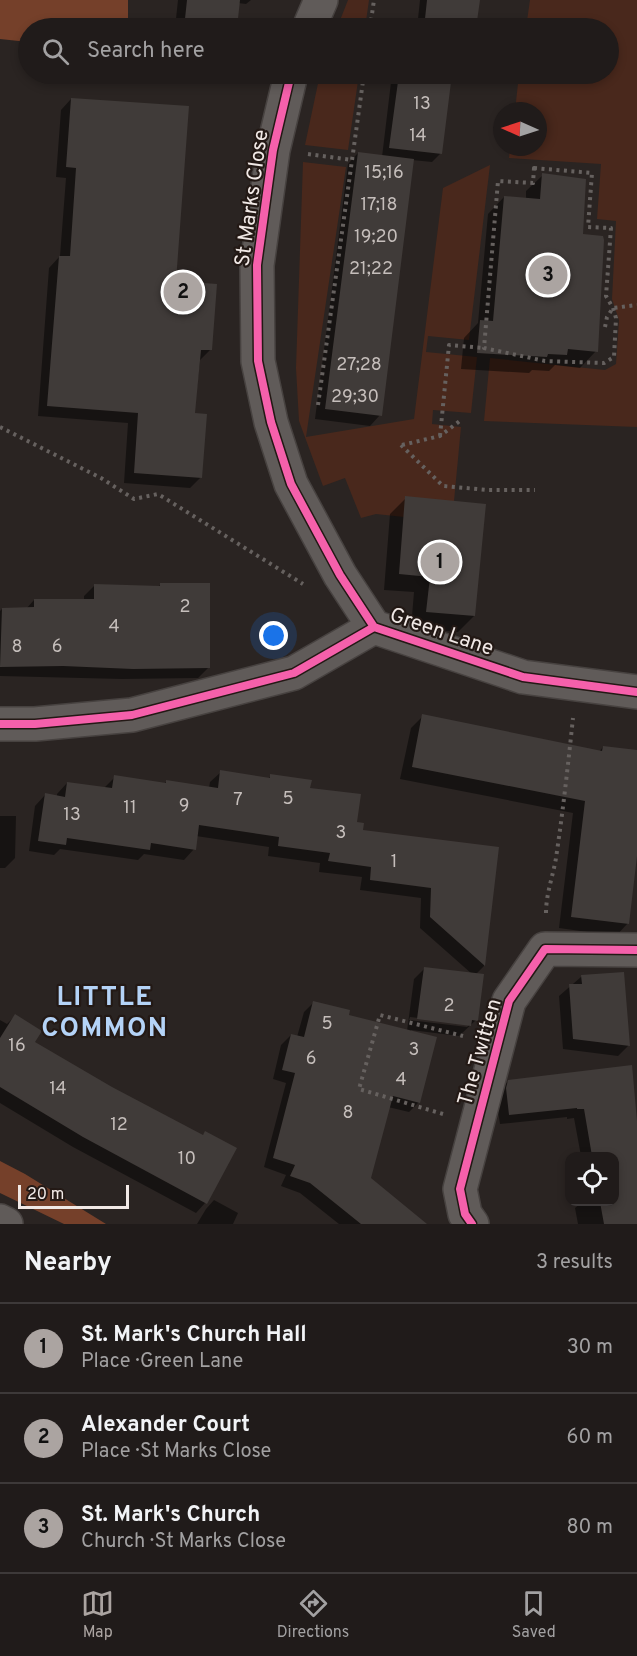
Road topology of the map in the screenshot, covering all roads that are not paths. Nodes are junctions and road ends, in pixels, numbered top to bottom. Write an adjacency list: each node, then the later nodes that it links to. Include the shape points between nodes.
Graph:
1 (321, 0): 2 (street)
2 (313, 18)
3 (289, 84): 4 (street, St Marks Close, via 273,150 257,265 258,361 271,422 291,484 340,576)
4 (374, 627): 5 (street, Green Lane, via 523,677); 6 (street, Green Lane, via 294,673 132,715)
5 (637, 692)
6 (0, 724)
7 (637, 950): 10 (street, The Twitten, via 545,949 509,1001 460,1189 465,1214)
8 (0, 1221): 9 (street)
9 (6, 1224)
10 (472, 1224)

